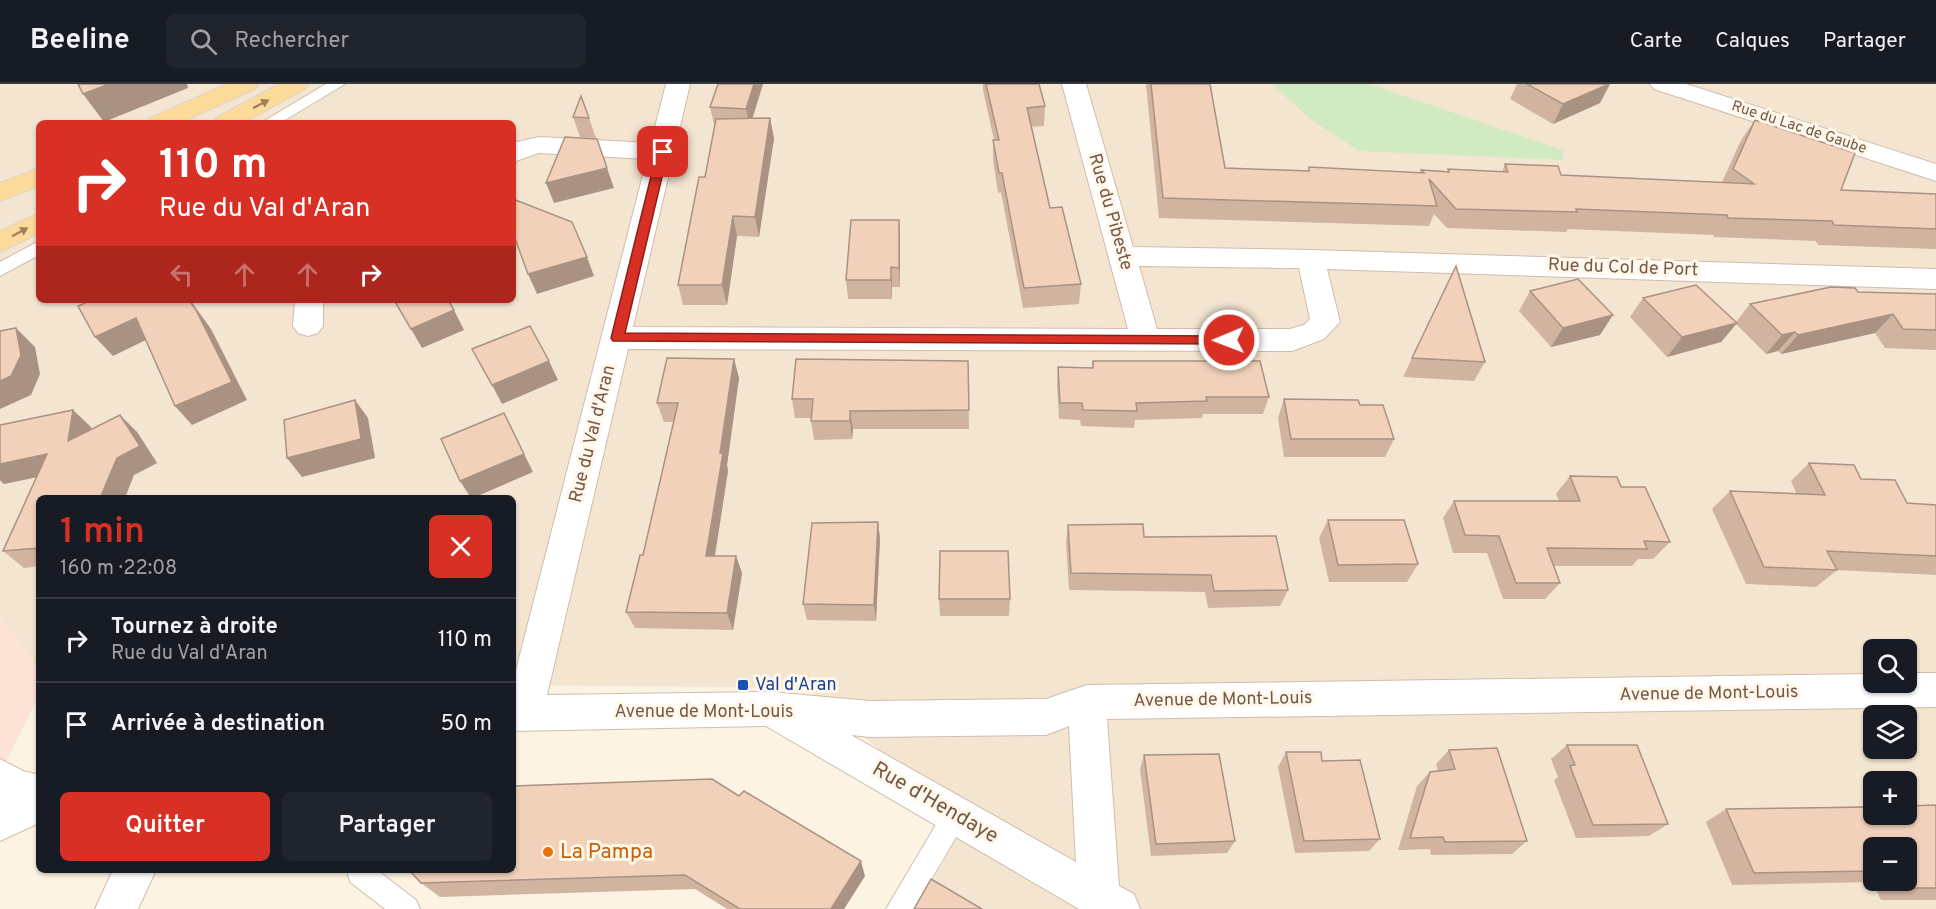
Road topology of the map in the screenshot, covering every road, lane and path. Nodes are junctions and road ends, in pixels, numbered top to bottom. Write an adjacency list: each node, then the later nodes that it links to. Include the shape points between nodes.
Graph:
1 (247, 84): 7 (main road)
2 (297, 84): 8 (main road, one-way to 2)
3 (337, 84): 9 (lane)
4 (678, 84): 11 (street, Rue du Val d'Aran)
5 (1074, 84): 18 (street, Rue du Pibeste)
6 (1662, 84): 12 (street, Rue du Lac de Gaube)
7 (166, 120)
8 (231, 120)
9 (273, 120)
10 (516, 152): 11 (street, via 539,145)
11 (663, 152): 22 (street, Rue du Val d'Aran)
12 (1936, 173)
13 (36, 177): 14 (main road)
14 (0, 193)
15 (36, 224): 16 (main road, one-way to 15)
16 (0, 243)
17 (36, 249): 20 (lane)
18 (1122, 256): 19 (street, Rue du Col de Port); 23 (street, Rue du Pibeste)
19 (1311, 259): 21 (street, Rue du Col de Port); 23 (street, via 1325,322 1314,332 1292,340)
20 (0, 270)
21 (1936, 279)
22 (617, 338): 23 (street); 27 (street, Rue du Val d'Aran)
23 (1144, 341)
24 (1936, 690): 25 (street, Avenue de Mont-Louis)
25 (1087, 702): 26 (street, Avenue de Mont-Louis, via 1046,717 870,719); 34 (street, Rue d'Hendaye)
26 (770, 709): 27 (street, Avenue de Mont-Louis); 31 (street, Rue d'Hendaye)
27 (518, 713)
28 (0, 778): 29 (street, via 14,788)
29 (36, 793)
30 (36, 803): 32 (street)
31 (956, 815): 34 (street, Rue d'Hendaye); 36 (lane)
32 (0, 821)
33 (359, 873): 35 (lane)
34 (1109, 904)
35 (407, 909)
36 (899, 909)

